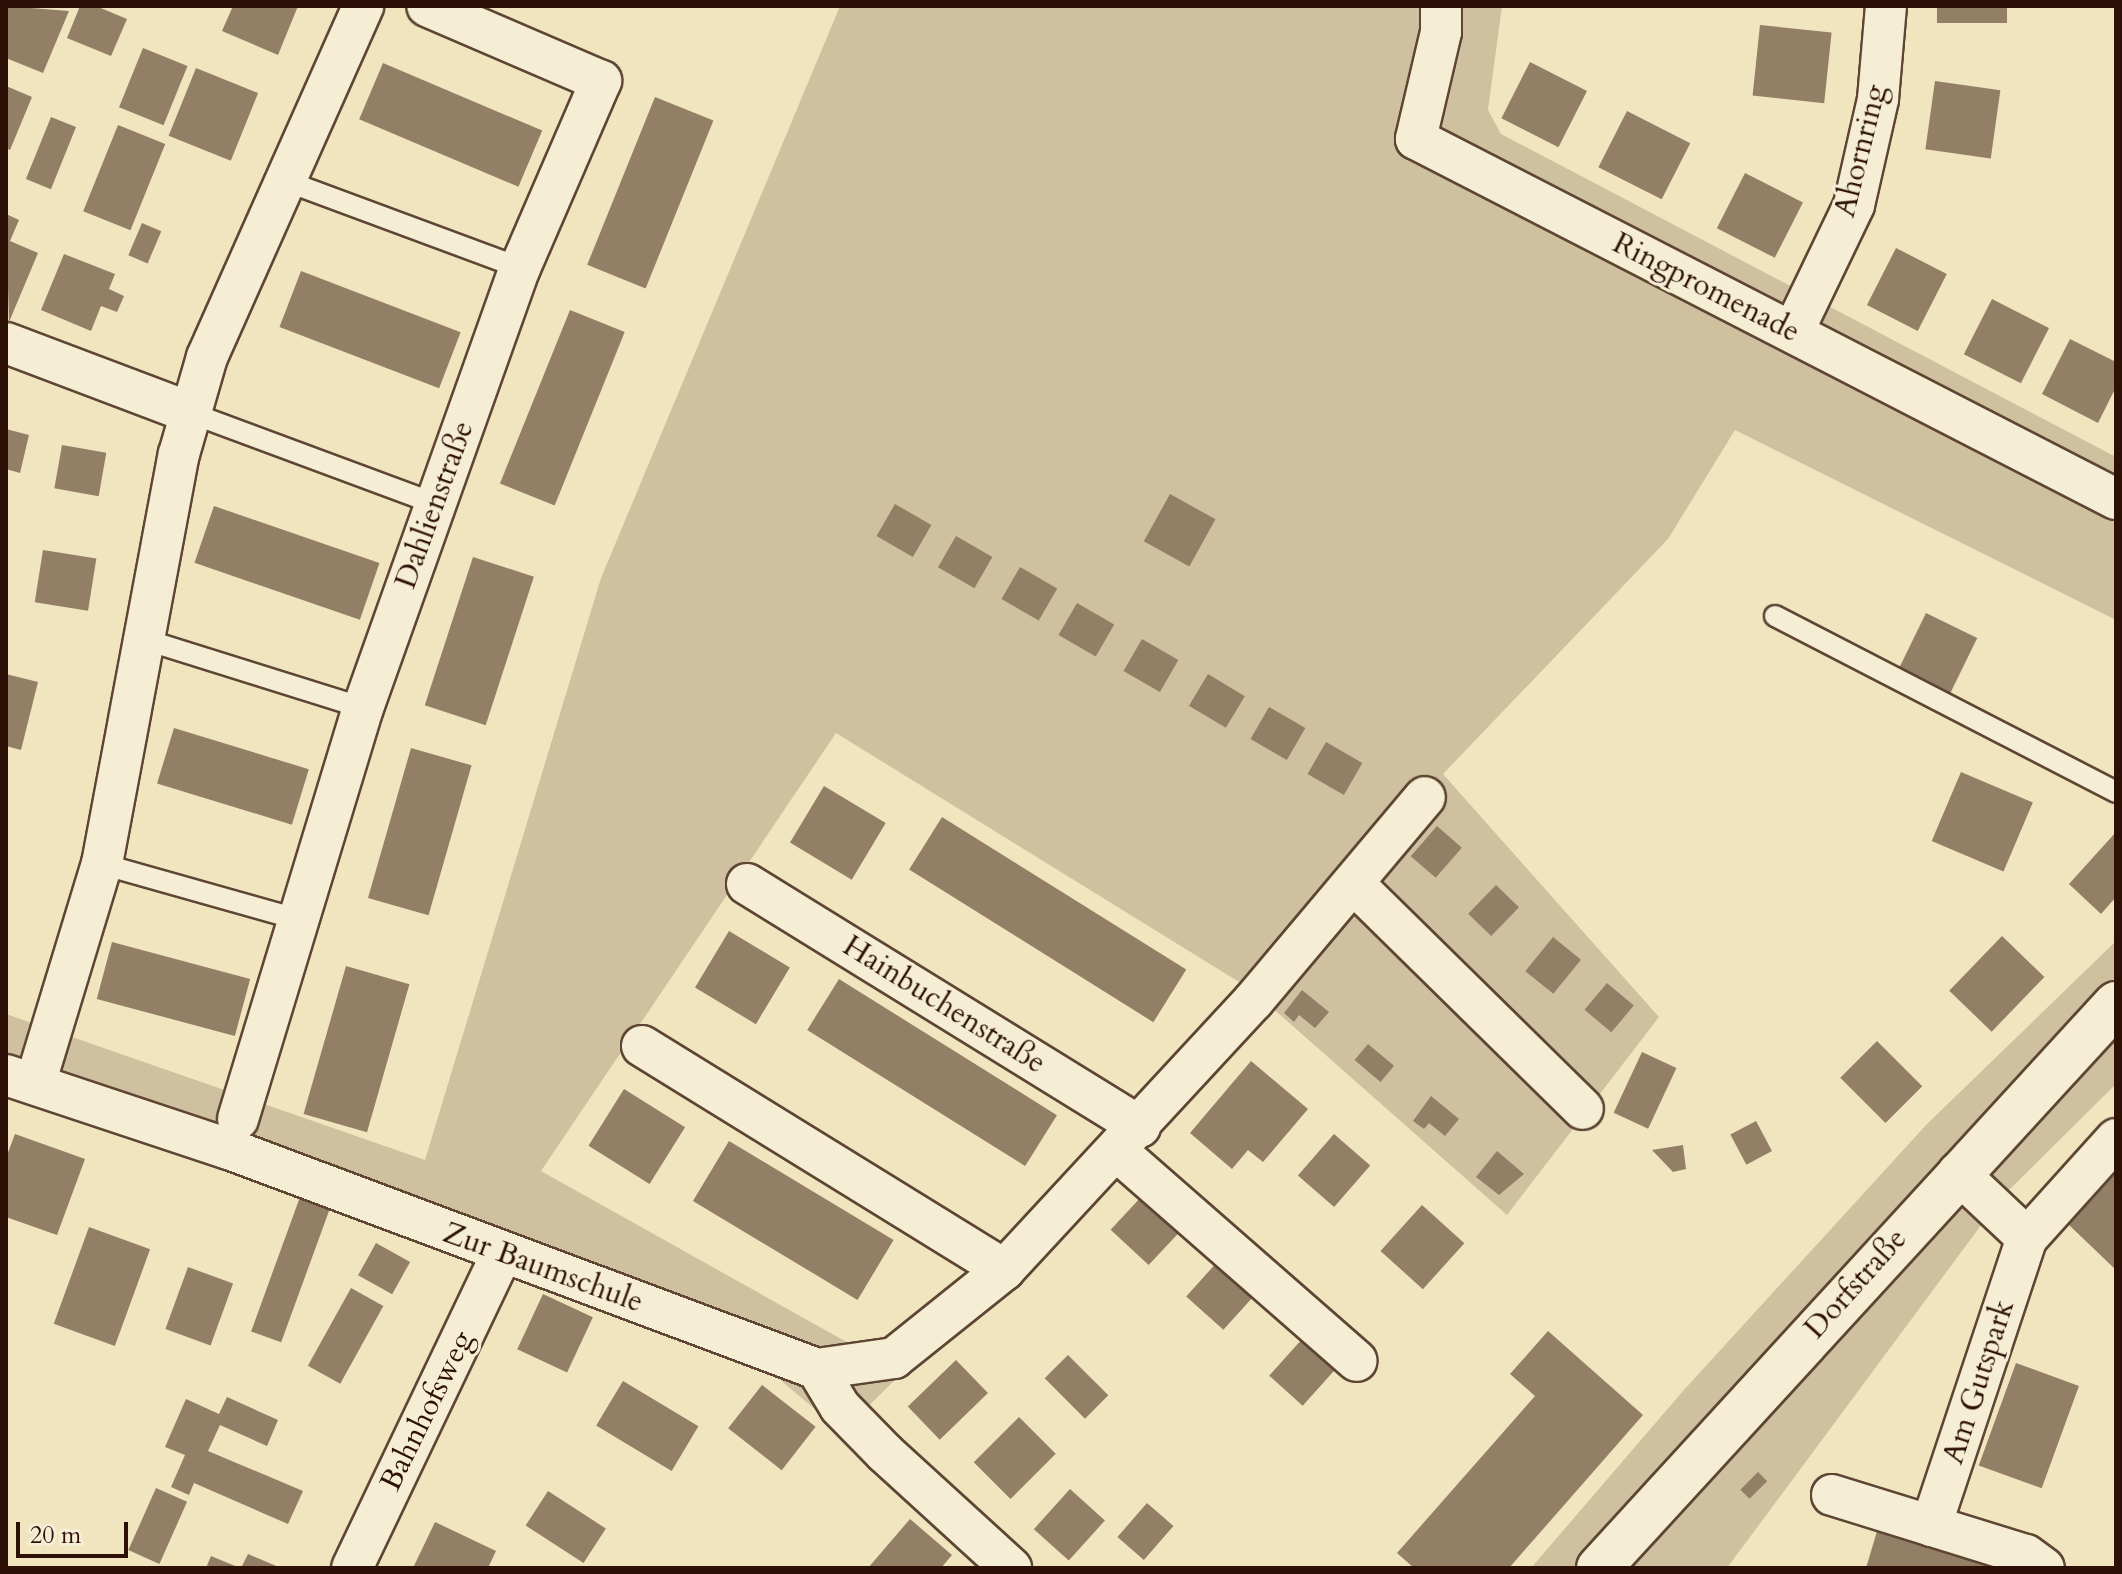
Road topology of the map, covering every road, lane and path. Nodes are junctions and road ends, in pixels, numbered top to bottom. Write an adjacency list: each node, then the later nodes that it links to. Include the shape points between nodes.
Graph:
1 (363, 6): 5 (street)
2 (427, 6): 6 (street, Dahlienstraße, via 601,81)
3 (1441, 6): 7 (street, Ringpromenade, via 1441,32 1416,139)
4 (1886, 6): 7 (street, Ahornring, via 1878,99 1854,205)
5 (289, 182): 6 (lane); 9 (street, via 207,357)
6 (520, 268): 11 (street, Dahlienstraße)
7 (1793, 332): 10 (street, Ringpromenade)
8 (6, 343): 9 (street)
9 (191, 413): 11 (lane); 13 (street)
10 (2116, 499)
11 (436, 504): 14 (street, Dahlienstraße)
12 (1775, 616): 15 (lane)
13 (143, 639): 14 (lane); 17 (street)
14 (363, 708): 20 (street, Dahlienstraße)
15 (2116, 792)
16 (1425, 797): 18 (street)
17 (102, 864): 20 (lane); 23 (street)
18 (1353, 883): 24 (street); 27 (street)
19 (747, 884): 27 (street, Hainbuchenstraße)
20 (297, 919): 25 (street, Dahlienstraße)
21 (2116, 1004): 28 (main road, Dorfstraße)
22 (642, 1046): 31 (street)
23 (20, 1080): 30 (street, Zur Baumschule, via 229,1149)
24 (1583, 1109)
25 (238, 1119)
26 (2116, 1139): 29 (street, Am Gutspark)
27 (1129, 1140): 31 (street); 32 (street, Hainbuchenstraße)
28 (1958, 1173): 29 (street); 38 (main road, Dorfstraße)
29 (2027, 1238): 35 (street, Am Gutspark)
30 (502, 1253): 33 (street, Zur Baumschule); 36 (street, Bahnhofsweg)
31 (1004, 1270): 33 (street, via 894,1358)
32 (1357, 1361)
33 (817, 1369): 37 (street, via 840,1407)
34 (1832, 1495): 35 (street)
35 (1931, 1526): 39 (street, via 2026,1555)
36 (352, 1568)
37 (1011, 1568)
38 (1599, 1568)
39 (2044, 1568)

